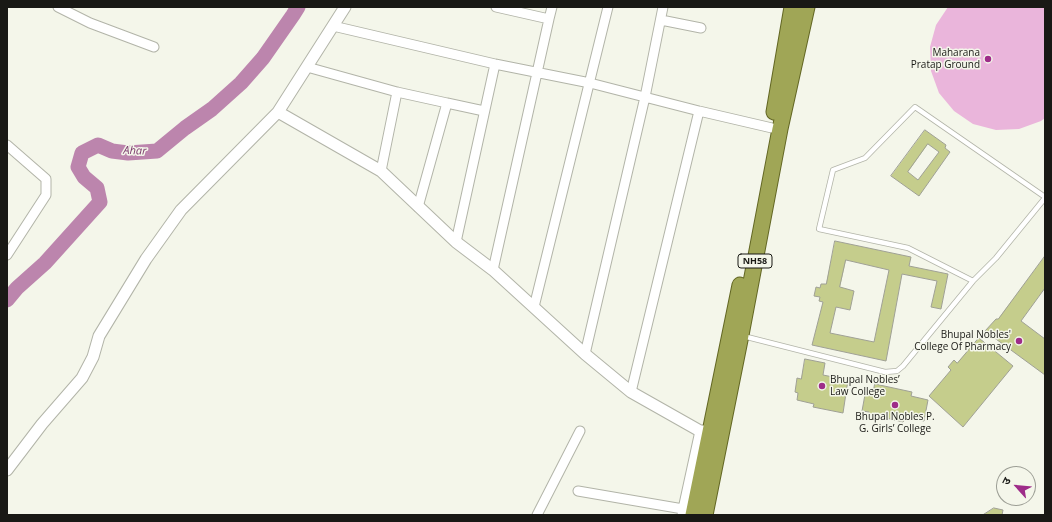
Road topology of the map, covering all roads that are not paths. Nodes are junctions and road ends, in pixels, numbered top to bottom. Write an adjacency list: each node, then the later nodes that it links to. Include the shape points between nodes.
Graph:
1 (58, 7): 13 (street, via 90,23)
2 (345, 7): 11 (street)
3 (496, 7): 9 (street)
4 (552, 7): 9 (street)
5 (608, 7): 17 (street)
6 (663, 7): 10 (street)
7 (792, 7): 24 (highway, NH58)
8 (807, 7): 24 (highway, NH58)
9 (549, 19): 16 (street)
10 (661, 20): 12 (street); 19 (street)
11 (333, 26): 14 (street); 15 (street)
12 (700, 28)
13 (154, 47)
14 (495, 64): 16 (street); 21 (street)
15 (307, 67): 18 (street); 23 (street)
16 (537, 72): 17 (street); 31 (street)
17 (590, 83): 19 (street); 33 (street)
18 (397, 92): 20 (street); 26 (street)
19 (645, 97): 22 (street); 35 (street)
20 (447, 103): 21 (street); 28 (street)
21 (484, 111): 29 (street)
22 (699, 111): 24 (street); 36 (street)
23 (278, 112): 26 (street); 39 (street, via 182,210 146,259 99,336 93,357 82,378)
24 (776, 128): 34 (highway, NH58)
25 (7, 145): 30 (street, via 46,179 46,195)
26 (381, 171): 28 (street)
27 (1045, 197): 32 (lane, via 996,258); 32 (lane, via 914,107 865,158 833,170 819,229 908,248)
28 (418, 207): 29 (street)
29 (456, 242): 31 (street)
30 (7, 255)
31 (493, 270): 33 (street)
32 (973, 280): 34 (lane, via 897,371 885,372)
33 (534, 307): 35 (street)
34 (736, 334): 38 (highway, NH58); 43 (highway, NH58)
35 (585, 354): 36 (street)
36 (631, 392): 38 (street)
37 (580, 430): 42 (street)
38 (705, 431): 41 (highway, NH58)
39 (7, 470)
40 (578, 491): 41 (street)
41 (686, 513)
42 (537, 515)
43 (704, 515)

